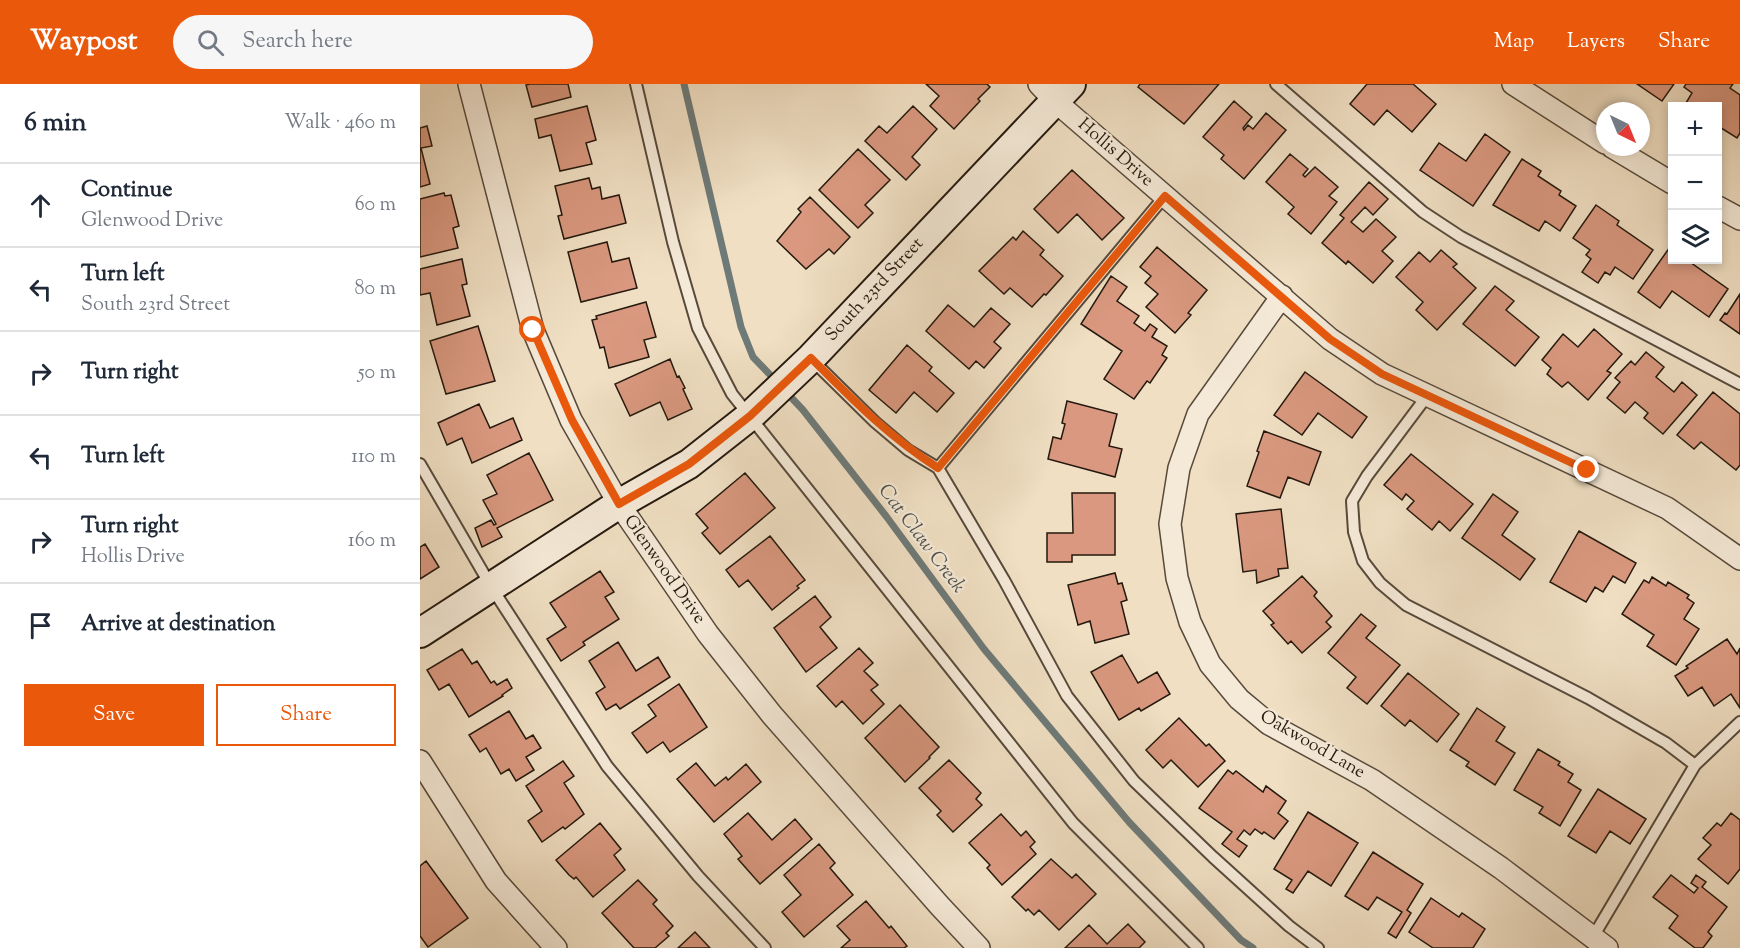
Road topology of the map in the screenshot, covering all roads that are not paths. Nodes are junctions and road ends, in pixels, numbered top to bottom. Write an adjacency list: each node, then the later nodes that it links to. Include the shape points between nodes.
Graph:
1 (469, 84): 19 (street, Glenwood Drive, via 533,330 572,420)
2 (636, 84): 16 (lane, via 673,242 698,328 732,394)
3 (1276, 84): 14 (lane, via 1423,213 1461,237)
4 (1514, 84): 6 (street)
5 (1055, 90): 9 (street, Hollis Drive); 13 (street, South 23rd Street)
6 (1596, 136)
7 (1627, 156): 8 (street)
8 (1668, 181)
9 (1165, 196): 12 (street, Hollis Drive); 18 (lane)
10 (1722, 209): 11 (street)
11 (1740, 219)
12 (1282, 296): 15 (street, Hollis Drive, via 1330,339 1382,374); 26 (street, Oakwood Lane, via 1198,414 1179,468 1170,524 1177,578 1190,622 1209,664 1239,699 1269,724 1372,780)
13 (811, 358): 16 (street, South 23rd Street); 18 (lane, via 875,422 908,450)
14 (1740, 384)
15 (1427, 396): 20 (street, Hollis Drive, via 1667,508); 25 (lane, via 1352,501 1354,532 1363,561 1380,583 1406,605 1588,698 1666,743)
16 (750, 416): 19 (street, South 23rd Street, via 689,464); 30 (lane, via 1073,824)
17 (420, 464): 21 (lane)
18 (938, 468): 31 (lane, via 1066,696 1134,781 1289,926)
19 (619, 504): 21 (street, South 23rd Street); 29 (street, Glenwood Drive, via 708,634 772,715)
20 (1740, 559)
21 (492, 588): 22 (street, South 23rd Street); 28 (lane, via 608,766 698,876)
22 (420, 633)
23 (1740, 722): 25 (lane)
24 (420, 761): 27 (street, via 496,881)
25 (1695, 765): 26 (lane)
26 (1600, 943)
27 (556, 948)
28 (765, 948)
29 (980, 948)
30 (1198, 948)
31 (1318, 948)

